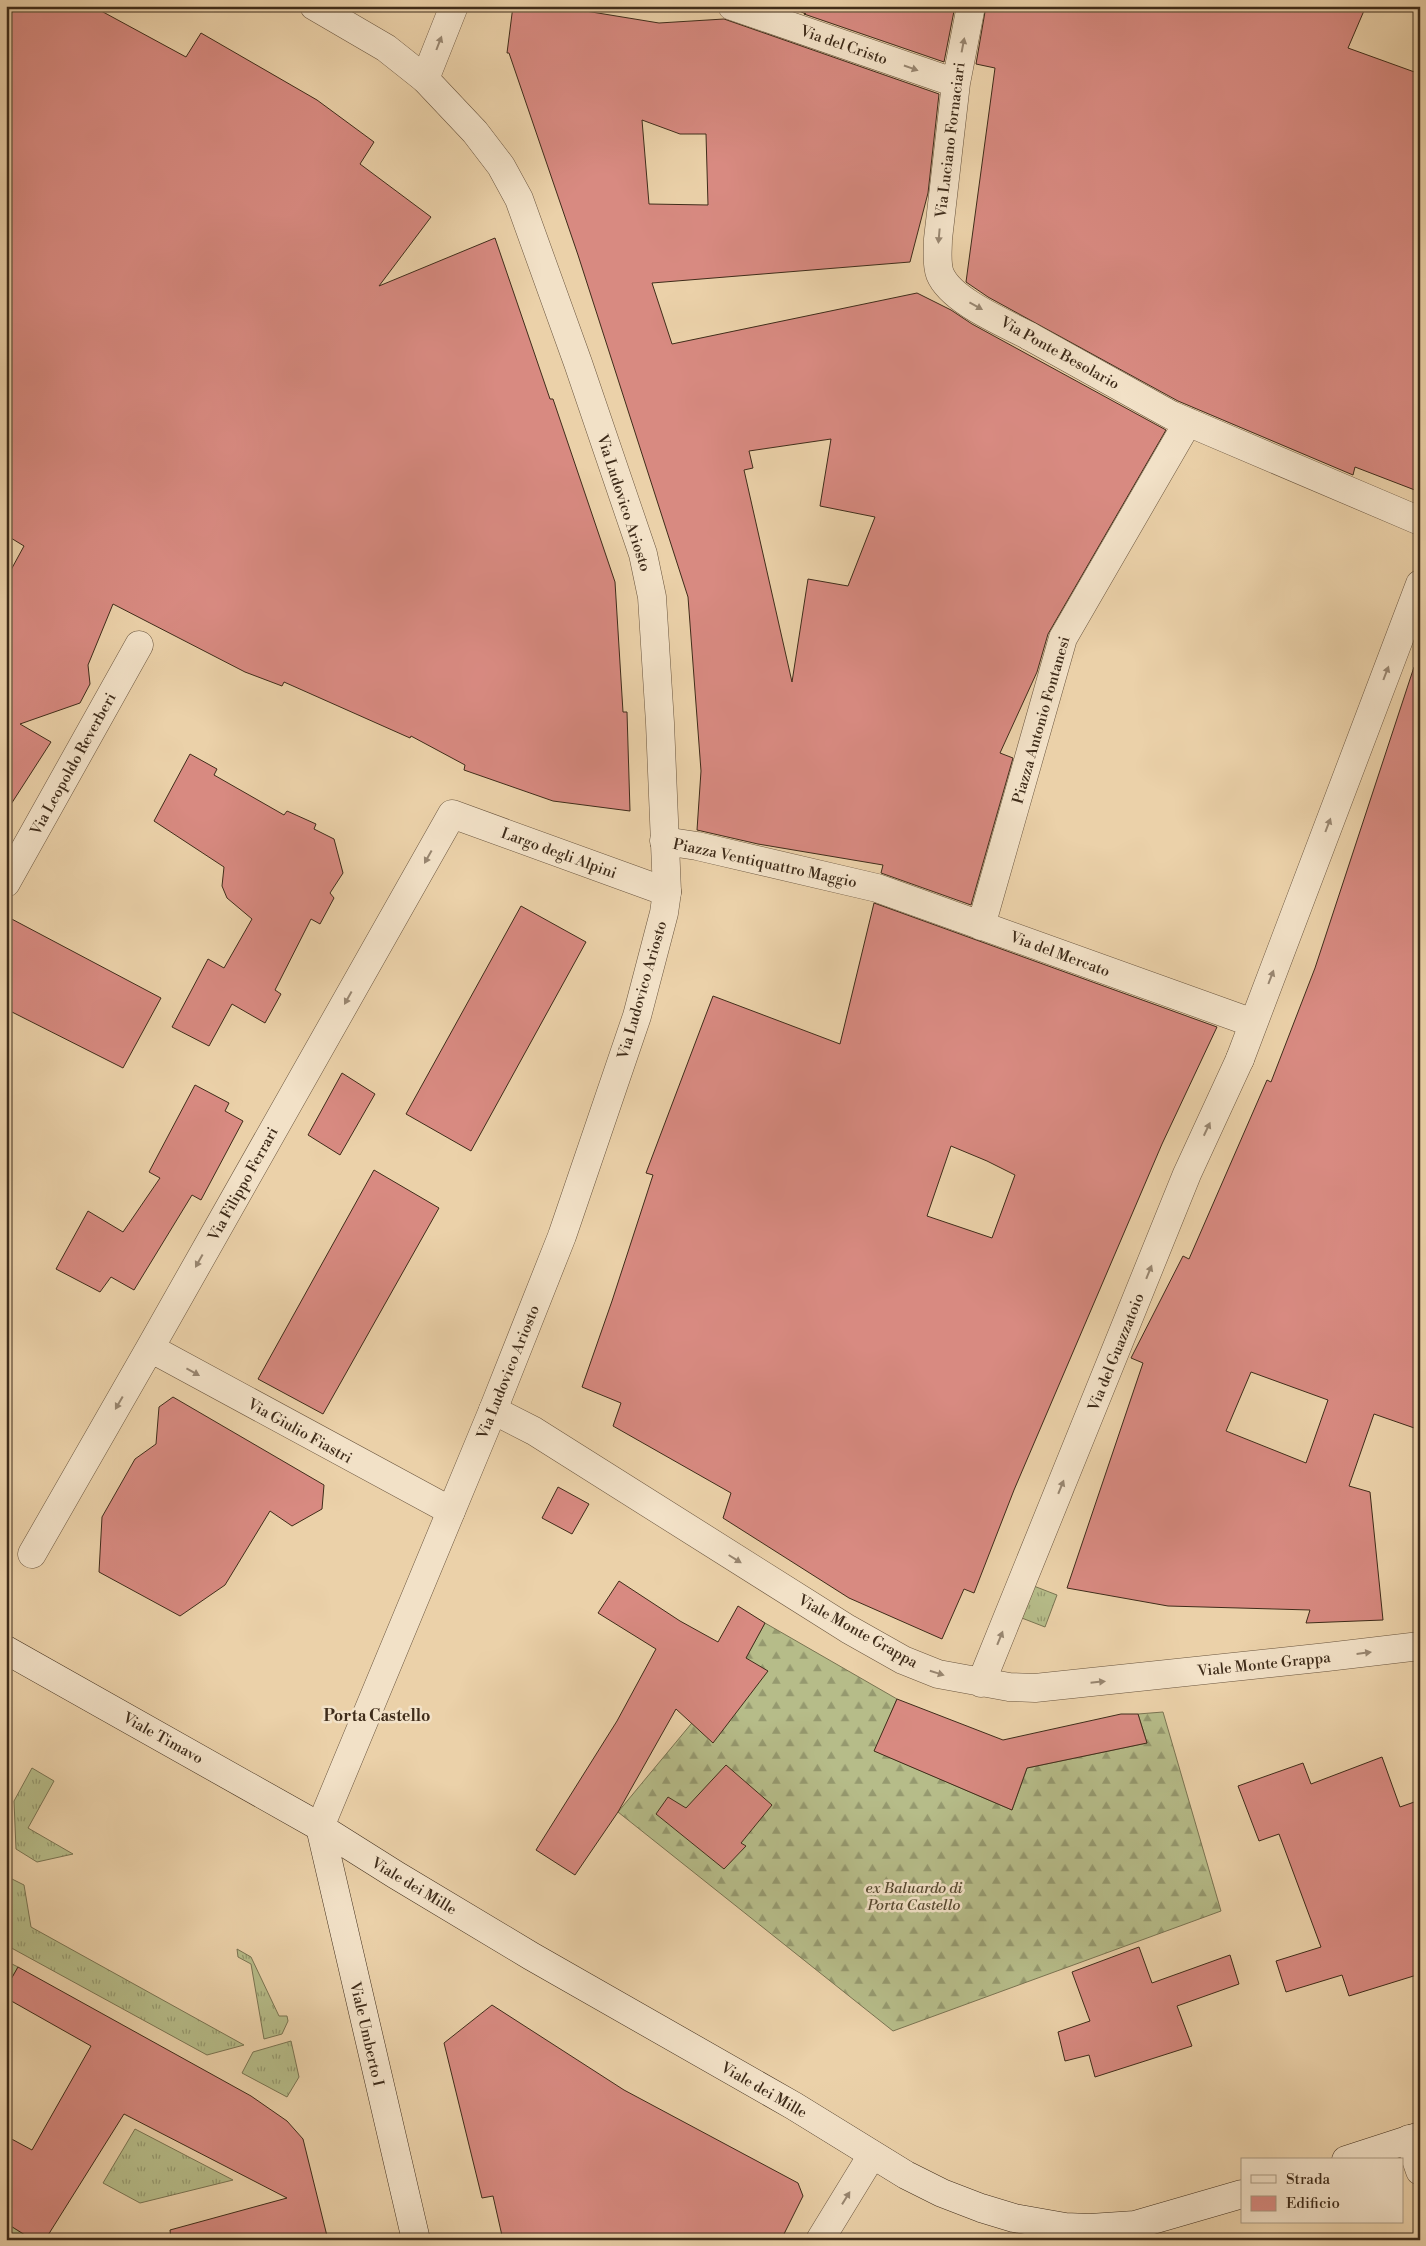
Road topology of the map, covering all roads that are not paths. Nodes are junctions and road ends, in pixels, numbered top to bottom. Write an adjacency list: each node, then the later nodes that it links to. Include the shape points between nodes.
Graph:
1 (314, 6): 5 (street, Via Ludovico Ariosto, via 386,48)
2 (454, 6): 5 (street, one-way to 2)
3 (732, 6): 6 (street, Via del Cristo, one-way to 6)
4 (971, 6): 6 (street, Via Luciano Fornaciari, one-way to 4)
5 (425, 79): 13 (street, Via Ludovico Ariosto, via 502,166 518,199 643,554 652,597)
6 (956, 83): 7 (street, Via Luciano Fornaciari, one-way to 7, via 938,239)
7 (940, 274): 8 (street, Via Ponte Besolario, one-way to 8, via 950,288 967,301 1171,416)
8 (1188, 422): 9 (street, Via Ponte Besolario); 17 (street, Piazza Antonio Fontanesi, via 1063,638)
9 (1420, 521)
10 (1420, 584): 18 (street, one-way to 10)
11 (139, 644): 14 (street, Via Leopoldo Reverberi)
12 (452, 814): 16 (street, Largo degli Alpini); 19 (street, Via Filippo Ferrari, one-way to 19)
13 (664, 841): 15 (street, Piazza Ventiquattro Maggio); 16 (street, Via Ludovico Ariosto)
14 (6, 883)
15 (866, 884): 17 (street, Via del Mercato)
16 (667, 892): 20 (street, Via Ludovico Ariosto, via 637,1016 562,1236)
17 (981, 926): 18 (street, Via del Mercato)
18 (1254, 1023): 25 (street, Via del Guazzatoio, one-way to 18, via 1187,1174)
19 (150, 1348): 21 (street, Via Giulio Fiastri, one-way to 21); 22 (street, Via Filippo Ferrari, one-way to 22)
20 (493, 1410): 21 (street, Via Ludovico Ariosto); 25 (street, Viale Monte Grappa, one-way to 25, via 534,1431 848,1629 903,1660 938,1674)
21 (451, 1511): 26 (street, Via Ludovico Ariosto)
22 (32, 1554)
23 (1420, 1646): 25 (street, Viale Monte Grappa, one-way to 23, via 1035,1688)
24 (6, 1650): 26 (street, Viale Timavo)
25 (981, 1683)
26 (320, 1827): 28 (street, Viale dei Mille, via 396,1876 794,2106); 32 (street, Viale Umberto I)
27 (1414, 2138): 29 (street); 30 (street)
28 (872, 2155): 31 (street, Viale dei Mille, via 924,2184 980,2208 1065,2227 1103,2228 1135,2224); 33 (street, one-way to 28)
29 (1352, 2158)
30 (1420, 2171)
31 (1241, 2194)
32 (416, 2240)
33 (820, 2240)

